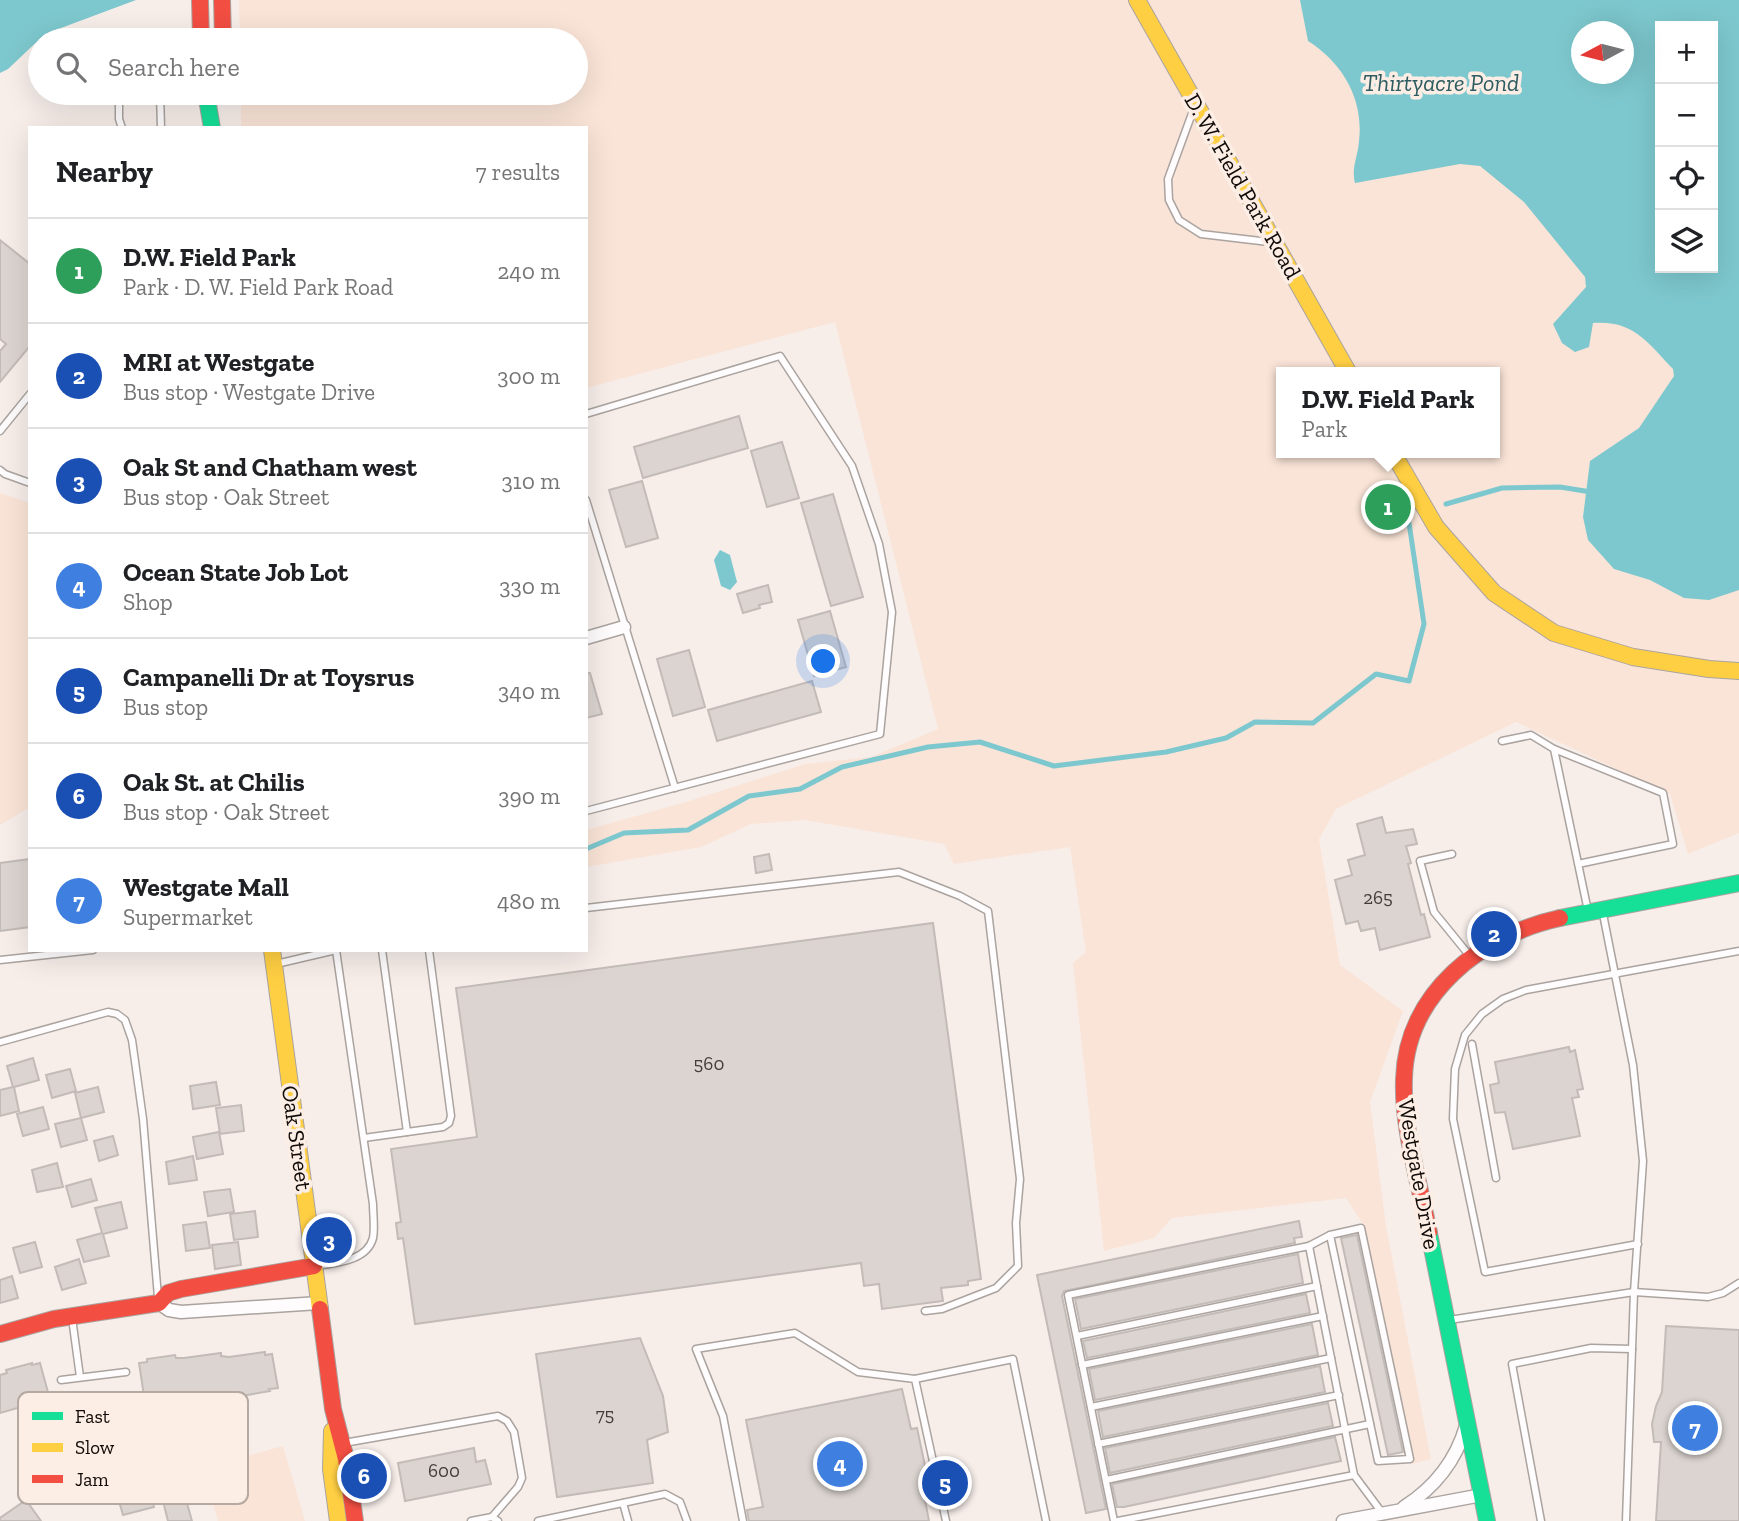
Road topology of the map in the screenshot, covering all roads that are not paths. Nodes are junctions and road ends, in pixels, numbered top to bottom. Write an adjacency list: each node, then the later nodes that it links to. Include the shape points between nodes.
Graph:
1 (200, 0): 4 (street)
2 (222, 0): 5 (street)
3 (1137, 0): 6 (street, D. W. Field Park Road)
4 (201, 28)
5 (223, 28)
6 (1196, 103): 15 (street, D. W. Field Park Road); 15 (lane, via 1168,179 1169,200 1179,220 1201,234)
7 (120, 105): 11 (lane)
8 (160, 105): 12 (lane)
9 (209, 105): 13 (street)
10 (218, 105): 14 (street)
11 (122, 126)
12 (161, 126)
13 (214, 126)
14 (214, 126)
15 (1274, 242): 16 (street, D. W. Field Park Road)
16 (1345, 367)
17 (28, 396): 19 (lane)
18 (588, 413): 29 (lane, via 780,356 852,466 879,544 892,612 880,734)
19 (0, 431)
20 (1397, 458): 26 (street, via 1436,527 1494,593 1554,633 1633,657)
21 (0, 470): 22 (lane)
22 (28, 483)
23 (588, 507): 24 (lane)
24 (624, 627): 25 (street); 29 (lane)
25 (588, 637)
26 (1739, 671)
27 (1502, 741): 28 (lane, via 1531,735)
28 (1554, 749): 32 (lane); 32 (lane, via 1663,793 1673,845)
29 (675, 788): 30 (lane)
30 (588, 810)
31 (1452, 854): 43 (lane, via 1420,862 1434,912)
32 (1578, 864): 35 (lane)
33 (1739, 883): 35 (street, Westgate Drive)
34 (588, 908): 60 (lane, via 900,872 988,911 1020,1179 1018,1266 996,1288)
35 (1595, 912): 43 (street, Westgate Drive, via 1523,928); 45 (lane)
36 (1739, 951): 45 (lane)
37 (74, 952): 44 (lane)
38 (318, 952): 42 (lane)
39 (336, 952): 49 (lane)
40 (382, 952): 48 (lane)
41 (429, 952): 48 (lane, via 451,1116 443,1127)
42 (273, 957): 54 (street, Oak Street)
43 (1470, 957): 63 (street, Westgate Drive, via 1434,993 1405,1063 1406,1116)
44 (0, 960)
45 (1615, 973): 52 (lane, via 1632,1059 1643,1161); 52 (lane, via 1526,990 1482,1014 1465,1035 1455,1069 1453,1119 1485,1272)
46 (0, 1042): 58 (lane, via 108,1012 125,1020 143,1119)
47 (1472, 1044): 50 (lane)
48 (407, 1132): 49 (lane)
49 (363, 1138): 54 (lane, via 373,1204 373,1240 361,1255)
50 (1496, 1178)
51 (1330, 1235): 53 (lane); 76 (lane); 76 (lane, via 1361,1228 1410,1459 1378,1461)
52 (1638, 1244): 57 (lane)
53 (1309, 1246): 56 (lane); 65 (lane, via 1068,1295)
54 (314, 1266): 58 (street, via 181,1289 168,1293); 59 (street, Oak Street)
55 (1739, 1283): 57 (lane, via 1708,1297)
56 (1317, 1286): 62 (lane); 65 (lane)
57 (1634, 1292): 63 (lane); 66 (lane)
58 (159, 1303): 59 (street, via 181,1312); 61 (street)
59 (319, 1303): 78 (street, Oak Street)
60 (925, 1311)
61 (72, 1316): 64 (street); 70 (lane)
62 (1323, 1316): 67 (lane); 68 (lane)
63 (1447, 1320): 75 (street, Westgate Drive)
64 (0, 1334)
65 (1077, 1336): 68 (lane)
66 (1632, 1349): 102 (lane, via 1591,1348 1512,1364); 103 (lane)
67 (1331, 1358): 73 (lane); 74 (lane)
68 (1082, 1365): 74 (lane)
69 (126, 1372): 70 (lane)
70 (80, 1377): 72 (lane)
71 (915, 1379): 96 (lane, via 858,1372 795,1333 696,1349 723,1416); 97 (lane); 98 (lane, via 1013,1359)
72 (61, 1380)
73 (1339, 1395): 77 (lane); 79 (lane)
74 (1091, 1407): 79 (lane)
75 (1467, 1423): 82 (street, Westgate Drive); 84 (street, via 1461,1442 1437,1480)
76 (1370, 1424): 77 (lane)
77 (1346, 1430): 80 (lane); 81 (lane)
78 (337, 1444): 87 (lane, via 498,1416 514,1432 522,1478); 89 (street, Oak Street, via 331,1469); 90 (street, Oak Street)
79 (1098, 1444): 81 (lane)
80 (1354, 1475): 86 (lane); 99 (lane)
81 (1106, 1480): 99 (lane)
82 (1482, 1495): 84 (street); 101 (street, Westgate Drive)
83 (623, 1503): 85 (lane); 94 (lane); 95 (lane, via 665,1494 680,1502)
84 (1398, 1511): 86 (street)
85 (581, 1512): 92 (lane); 93 (lane)
86 (1383, 1514): 100 (street)
87 (495, 1519): 88 (lane)
88 (481, 1520): 91 (lane)
89 (338, 1521)
90 (355, 1521)
91 (471, 1521)
92 (540, 1521)
93 (583, 1521)
94 (628, 1521)
95 (687, 1521)
96 (743, 1521)
97 (946, 1521)
98 (1046, 1521)
99 (1116, 1521)
100 (1343, 1521)
101 (1487, 1521)
102 (1541, 1521)
103 (1626, 1521)

